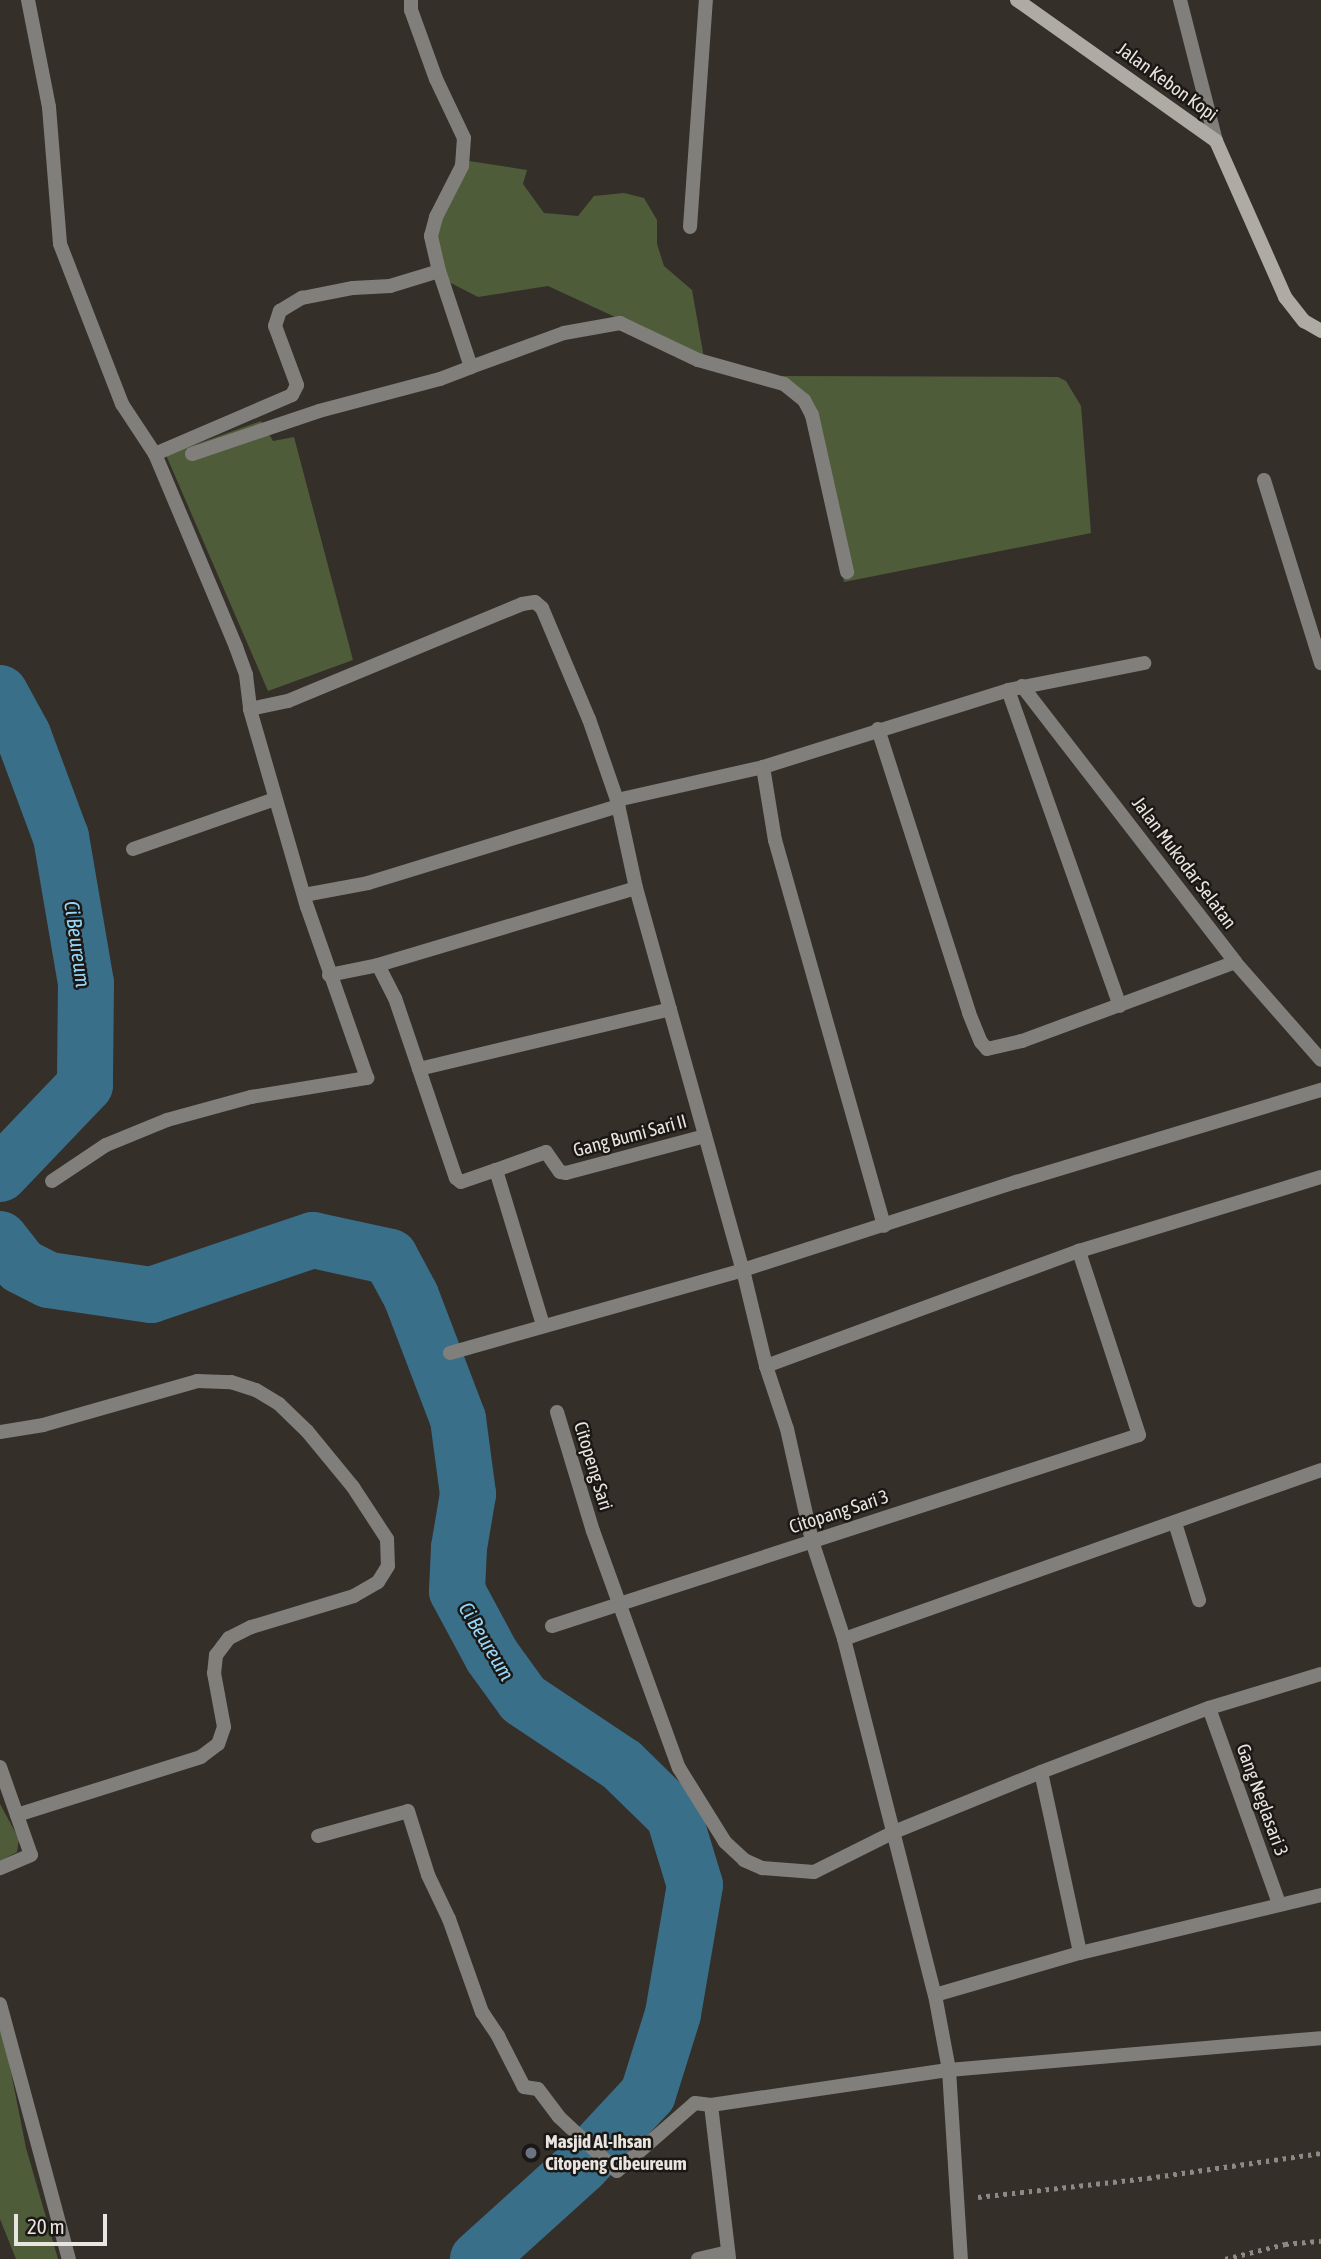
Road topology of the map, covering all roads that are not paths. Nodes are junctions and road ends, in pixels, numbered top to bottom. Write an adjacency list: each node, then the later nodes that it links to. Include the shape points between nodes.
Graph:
1 (28, 0): 11 (street, via 49,107 60,244 122,404)
2 (411, 0): 8 (street, via 436,79 464,138 462,166 431,236)
3 (706, 0): 7 (street)
4 (1017, 0): 6 (main road, Jalan Kebon Kopi)
5 (1180, 0): 6 (street)
6 (1216, 141): 9 (main road, Jalan Kebon Kopi, via 1284,297 1304,321)
7 (690, 226)
8 (439, 271): 10 (street); 11 (street, via 390,286 302,298 280,312 275,326 297,385 292,395)
9 (1321, 331)
10 (471, 367): 12 (street); 14 (street, via 564,333 620,323 698,360 784,384 804,400 812,415)
11 (155, 454): 18 (street, via 246,675)
12 (192, 454)
13 (1264, 480): 16 (street)
14 (847, 572)
15 (1144, 663): 17 (street)
16 (1321, 663)
17 (1015, 688): 19 (street); 26 (street, Jalan Mukodar Selatan); 29 (street)
18 (250, 709): 21 (street); 22 (street, via 288,701 535,602 542,608 589,719)
19 (878, 729): 20 (street); 29 (street, via 969,1013 984,1046 991,1049 1023,1041)
20 (763, 767): 22 (street); 38 (street, via 775,840)
21 (275, 799): 23 (street); 25 (street)
22 (617, 803): 24 (street); 25 (street, via 368,883)
23 (133, 849)
24 (636, 887): 27 (street); 30 (street)
25 (303, 895): 28 (street)
26 (1236, 962): 29 (street); 31 (street, Jalan Mukodar Selatan)
27 (378, 965): 28 (street); 32 (street, via 395,998)
28 (329, 975): 37 (street, via 367,1078 251,1097 167,1120 106,1144)
29 (1120, 1006)
30 (670, 1009): 32 (street); 34 (street)
31 (1321, 1060)
32 (419, 1069): 35 (street, via 456,1178 461,1182)
33 (1321, 1090): 38 (street)
34 (705, 1136): 35 (street, Gang Bumi Sari II, via 566,1173 559,1171 546,1152); 40 (street)
35 (496, 1170): 41 (street)
36 (1321, 1177): 39 (street)
37 (52, 1181)
38 (884, 1226): 40 (street)
39 (1079, 1251): 43 (street); 48 (street, Citopang Sari 3, via 1139,1435)
40 (743, 1270): 41 (street); 43 (street)
41 (543, 1325): 42 (street)
42 (450, 1353)
43 (766, 1366): 48 (street, via 787,1429)
44 (557, 1412): 50 (street, Citopeng Sari)
45 (0, 1432): 57 (street, via 43,1425 197,1381 231,1382 279,1404 307,1431 387,1539 388,1566 378,1581 354,1596 251,1627 229,1639 216,1655 214,1673 224,1727 218,1744 201,1757)
46 (1321, 1469): 47 (street)
47 (1175, 1523): 49 (street); 52 (street)
48 (812, 1541): 50 (street, Citopang Sari 3); 52 (street)
49 (1199, 1600)
50 (620, 1604): 51 (street, Citopang Sari 3); 58 (street, Citopeng Sari, via 679,1768 725,1842 744,1860 762,1868 814,1872)
51 (552, 1626)
52 (844, 1639): 58 (street)
53 (1321, 1674): 54 (street, Citopeng Sari)
54 (1209, 1708): 56 (street, Citopeng Sari); 62 (street, Gang Neglasari 3)
55 (0, 1767): 57 (street)
56 (1041, 1772): 58 (street, Citopeng Sari); 63 (street)
57 (17, 1815): 60 (street, via 32,1855)
58 (894, 1832): 64 (street)
59 (318, 1836): 68 (street, via 408,1811 482,2012 524,2087 538,2089 559,2117 617,2171 695,2103)
60 (0, 1868)
61 (1321, 1895): 62 (street)
62 (1279, 1905): 63 (street)
63 (1080, 1953): 64 (street)
64 (935, 1995): 67 (street)
65 (0, 2004): 70 (street)
66 (1321, 2038): 67 (street)
67 (948, 2070): 68 (street); 72 (street)
68 (710, 2105): 69 (street)
69 (728, 2256): 71 (street)
70 (69, 2259)
71 (698, 2259)
72 (961, 2259)

